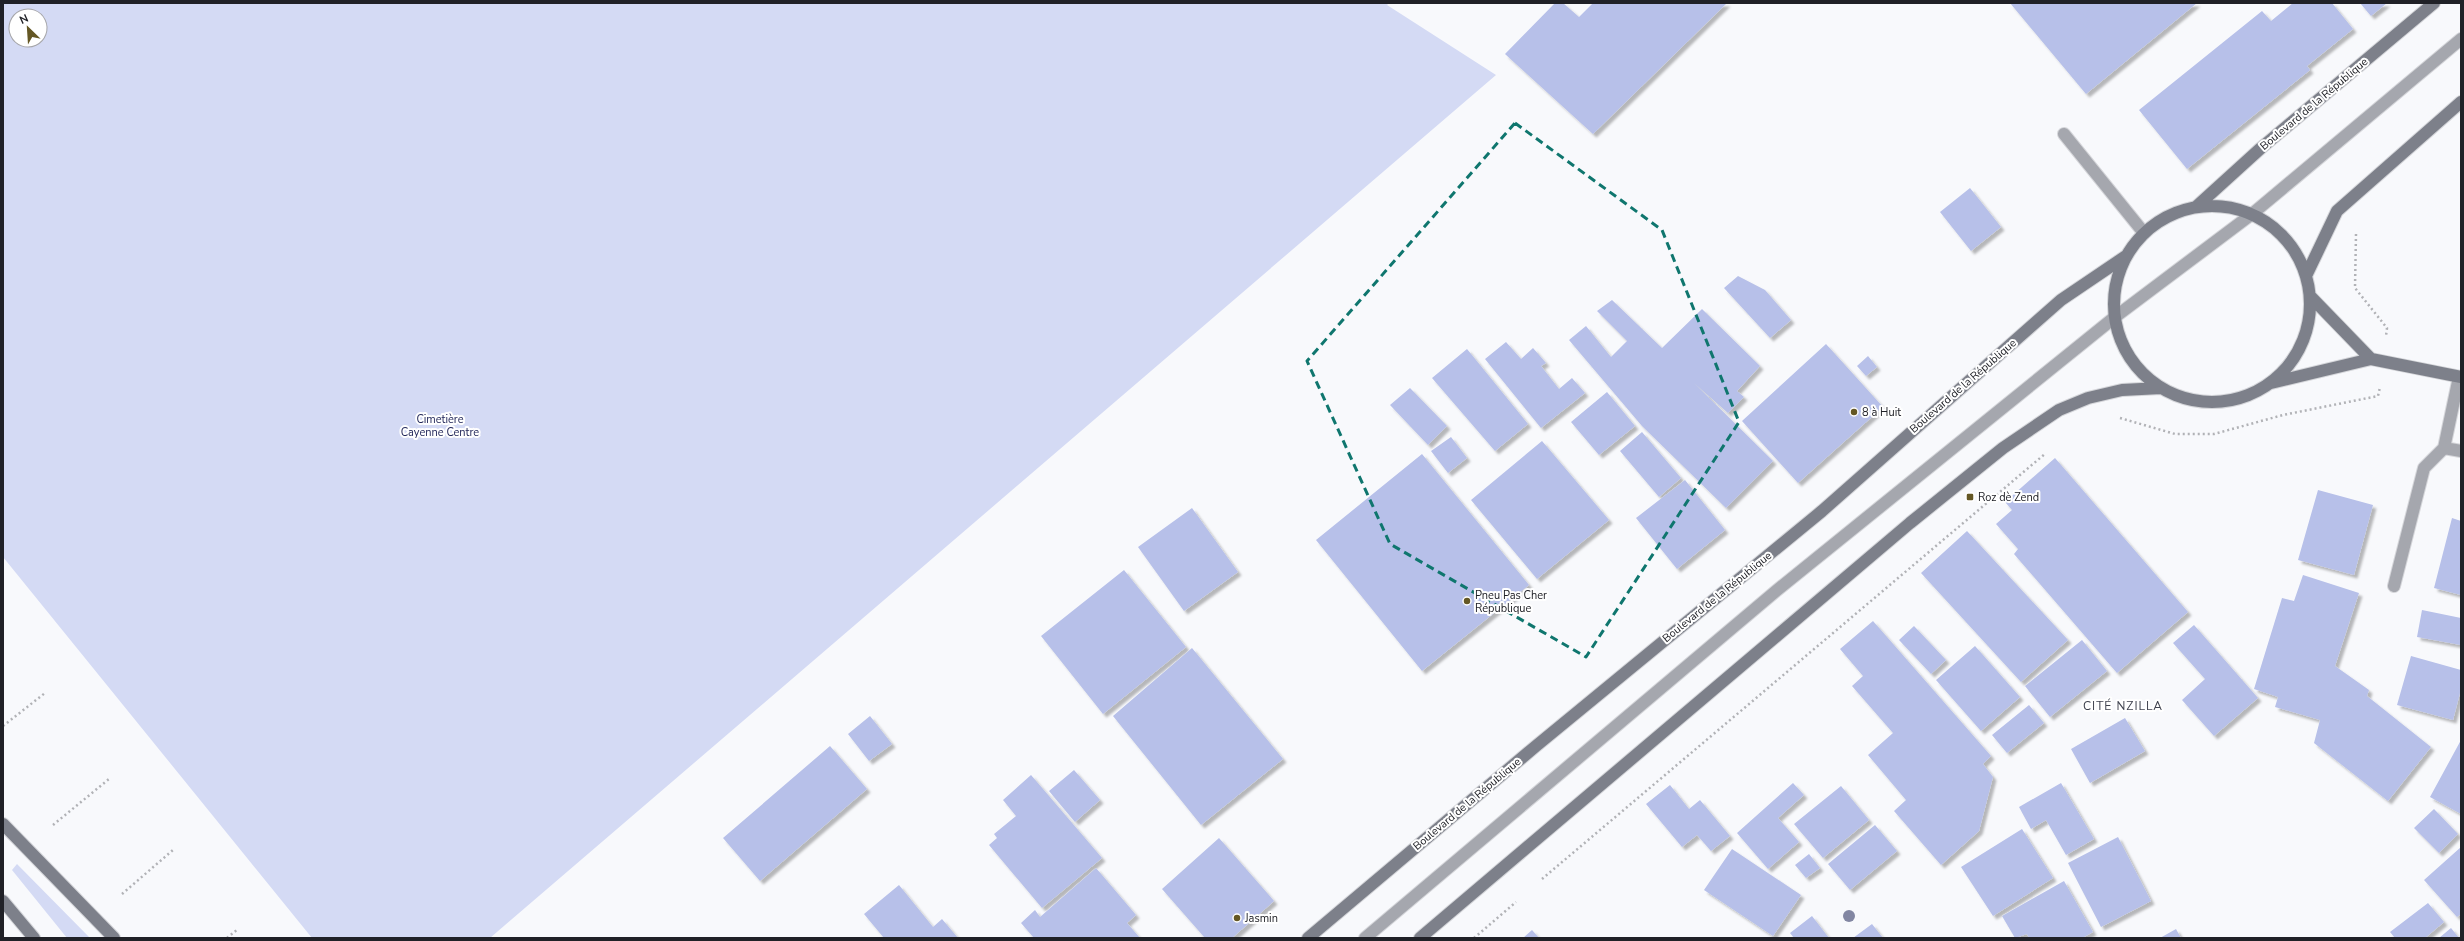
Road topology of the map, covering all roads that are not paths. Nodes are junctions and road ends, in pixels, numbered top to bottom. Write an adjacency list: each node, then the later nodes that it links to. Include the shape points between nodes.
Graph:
1 (2434, 3): 5 (street, Boulevard de la République, via 2261,148)
2 (2461, 39): 6 (street)
3 (2461, 102): 9 (street, via 2337,211)
4 (2064, 134): 7 (street)
5 (2196, 207): 6 (street, via 2224,206); 7 (street, via 2168,216)
6 (2252, 214): 9 (street, via 2276,229 2295,250); 11 (street)
7 (2144, 233): 8 (street)
8 (2126, 256): 11 (street, via 2115,284); 23 (street, Boulevard de la République, via 2061,300 1822,511)
9 (2306, 276): 10 (street)
10 (2310, 296): 12 (street); 14 (street, via 2310,316 2305,335 2296,354)
11 (2115, 317): 15 (street, via 2122,344 2138,368); 24 (street, via 1776,591)
12 (2371, 359): 13 (street); 14 (street)
13 (2460, 377): 16 (street)
14 (2269, 383): 15 (street, via 2240,398 2213,401 2191,400)
15 (2161, 388): 25 (street, via 2122,390 2088,398 2059,410 2003,448 1910,523)
16 (2444, 448): 17 (street); 18 (street, via 2424,468)
17 (2461, 451)
18 (2394, 586)
19 (3, 824): 22 (street)
20 (3, 901): 21 (street)
21 (34, 938)
22 (114, 938)
23 (1308, 938)
24 (1365, 938)
25 (1420, 938)

